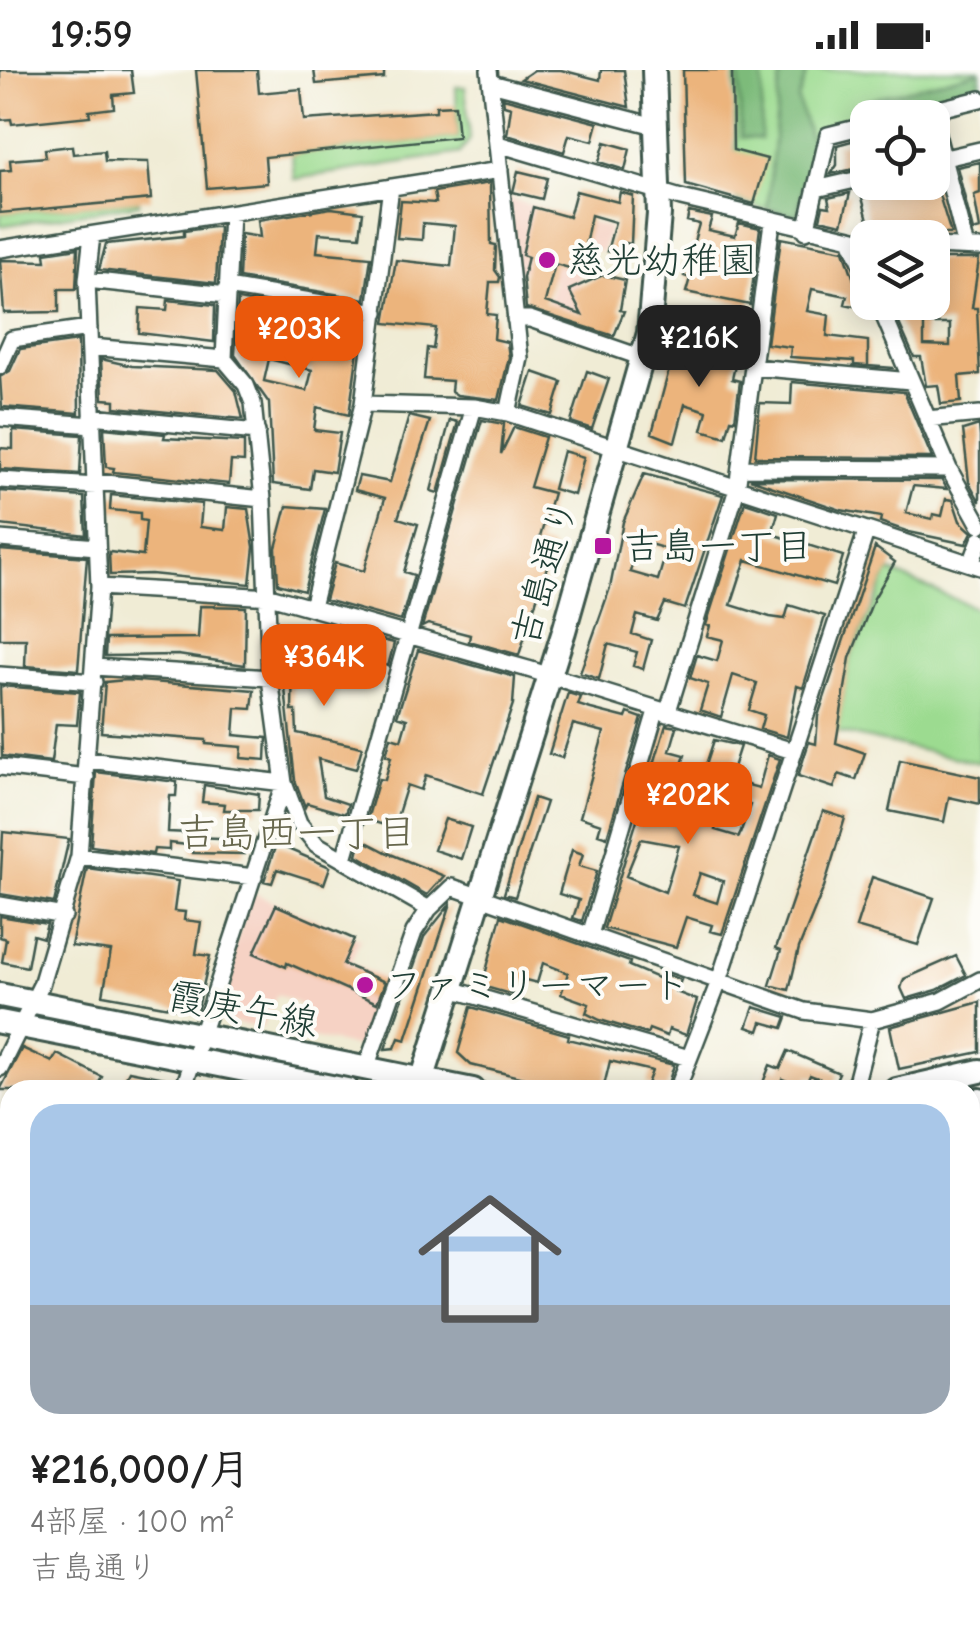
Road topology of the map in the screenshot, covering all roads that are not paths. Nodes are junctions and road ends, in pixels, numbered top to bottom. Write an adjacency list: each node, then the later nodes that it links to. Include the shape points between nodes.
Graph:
1 (654, 70): 5 (street, 吉島通り)
2 (490, 77): 5 (street); 7 (street)
3 (980, 98): 4 (street)
4 (950, 106)
5 (656, 126): 15 (street, 吉島通り)
6 (850, 130): 13 (street, via 828,134)
7 (498, 144): 10 (street); 15 (street)
8 (980, 150): 9 (street)
9 (950, 157)
10 (500, 170): 12 (street); 26 (street)
11 (850, 181): 13 (street)
12 (391, 186): 16 (street); 25 (street)
13 (816, 189): 18 (street)
14 (950, 190): 21 (street)
15 (658, 191): 17 (street); 30 (street, 吉島通り, via 656,270)
16 (230, 213): 19 (street); 24 (street)
17 (772, 222): 18 (street); 33 (street)
18 (806, 230): 20 (street)
19 (92, 235): 22 (street); 23 (street)
20 (850, 239)
21 (973, 248)
22 (0, 250)
23 (88, 280): 24 (street); 28 (street)
24 (227, 291): 25 (street); 31 (street)
25 (376, 312): 35 (street)
26 (515, 319): 30 (street); 37 (street, via 520,358)
27 (886, 320): 34 (street)
28 (89, 328): 29 (street); 32 (street, via 12,340)
29 (91, 347): 31 (street); 41 (street)
30 (643, 358): 43 (street, 吉島通り)
31 (224, 359): 42 (street, via 246,384)
32 (0, 366)
33 (753, 367): 34 (street); 44 (street)
34 (911, 381): 40 (street)
35 (363, 404): 36 (street); 59 (street)
36 (474, 406): 37 (street); 60 (street)
37 (508, 414): 43 (street)
38 (980, 414): 40 (street)
39 (0, 418): 41 (street)
40 (927, 419): 45 (street)
41 (93, 421): 42 (street); 47 (street)
42 (257, 432): 49 (street)
43 (615, 451): 48 (street); 63 (street, 吉島通り)
44 (740, 468): 45 (street); 48 (street)
45 (949, 469): 50 (street)
46 (0, 480): 47 (street)
47 (96, 484): 49 (street); 55 (street)
48 (737, 490): 52 (street); 65 (street)
49 (262, 498): 58 (street)
50 (975, 508): 51 (street)
51 (980, 525)
52 (866, 532): 56 (street); 66 (street)
53 (0, 539): 55 (street)
54 (980, 540): 56 (street)
55 (98, 547): 57 (street)
56 (975, 566)
57 (99, 587): 58 (street); 61 (street)
58 (266, 598): 59 (street); 64 (street)
59 (312, 607): 60 (street)
60 (407, 638): 63 (street); 72 (street)
61 (94, 674): 62 (street); 64 (street); 67 (street)
62 (0, 675)
63 (550, 676): 65 (street); 74 (street, 吉島通り)
64 (270, 678): 70 (street)
65 (662, 712): 66 (street); 78 (street)
66 (793, 751): 80 (street)
67 (88, 760): 69 (street); 70 (street)
68 (0, 767): 69 (street)
69 (86, 778): 71 (street)
70 (284, 783): 72 (street, via 316,844); 73 (street)
71 (78, 856): 73 (street); 77 (street)
72 (344, 859): 76 (street)
73 (254, 877): 86 (street)
74 (480, 892): 76 (street, via 452,886); 78 (street); 81 (street, 吉島通り)
75 (0, 904): 77 (street)
76 (428, 909): 89 (street)
77 (64, 916): 83 (street)
78 (590, 935): 80 (street)
79 (980, 980): 84 (street, via 941,1000)
80 (718, 984): 84 (street, via 804,1011); 87 (street)
81 (451, 989): 87 (street); 94 (street, 吉島通り)
82 (0, 995): 83 (street, 霞庚午線)
83 (32, 1002): 85 (street); 86 (street, 霞庚午線)
84 (872, 1020): 96 (street)
85 (10, 1025): 86 (street); 88 (street)
86 (196, 1048): 89 (street, 霞庚午線); 91 (street); 92 (street)
87 (689, 1058): 95 (street)
88 (0, 1068)
89 (366, 1068): 93 (street, 霞庚午線)
90 (980, 1072): 97 (street)
91 (187, 1080)
92 (311, 1080)
93 (405, 1080)
94 (423, 1080)
95 (681, 1080)
96 (857, 1080)
97 (943, 1080)

